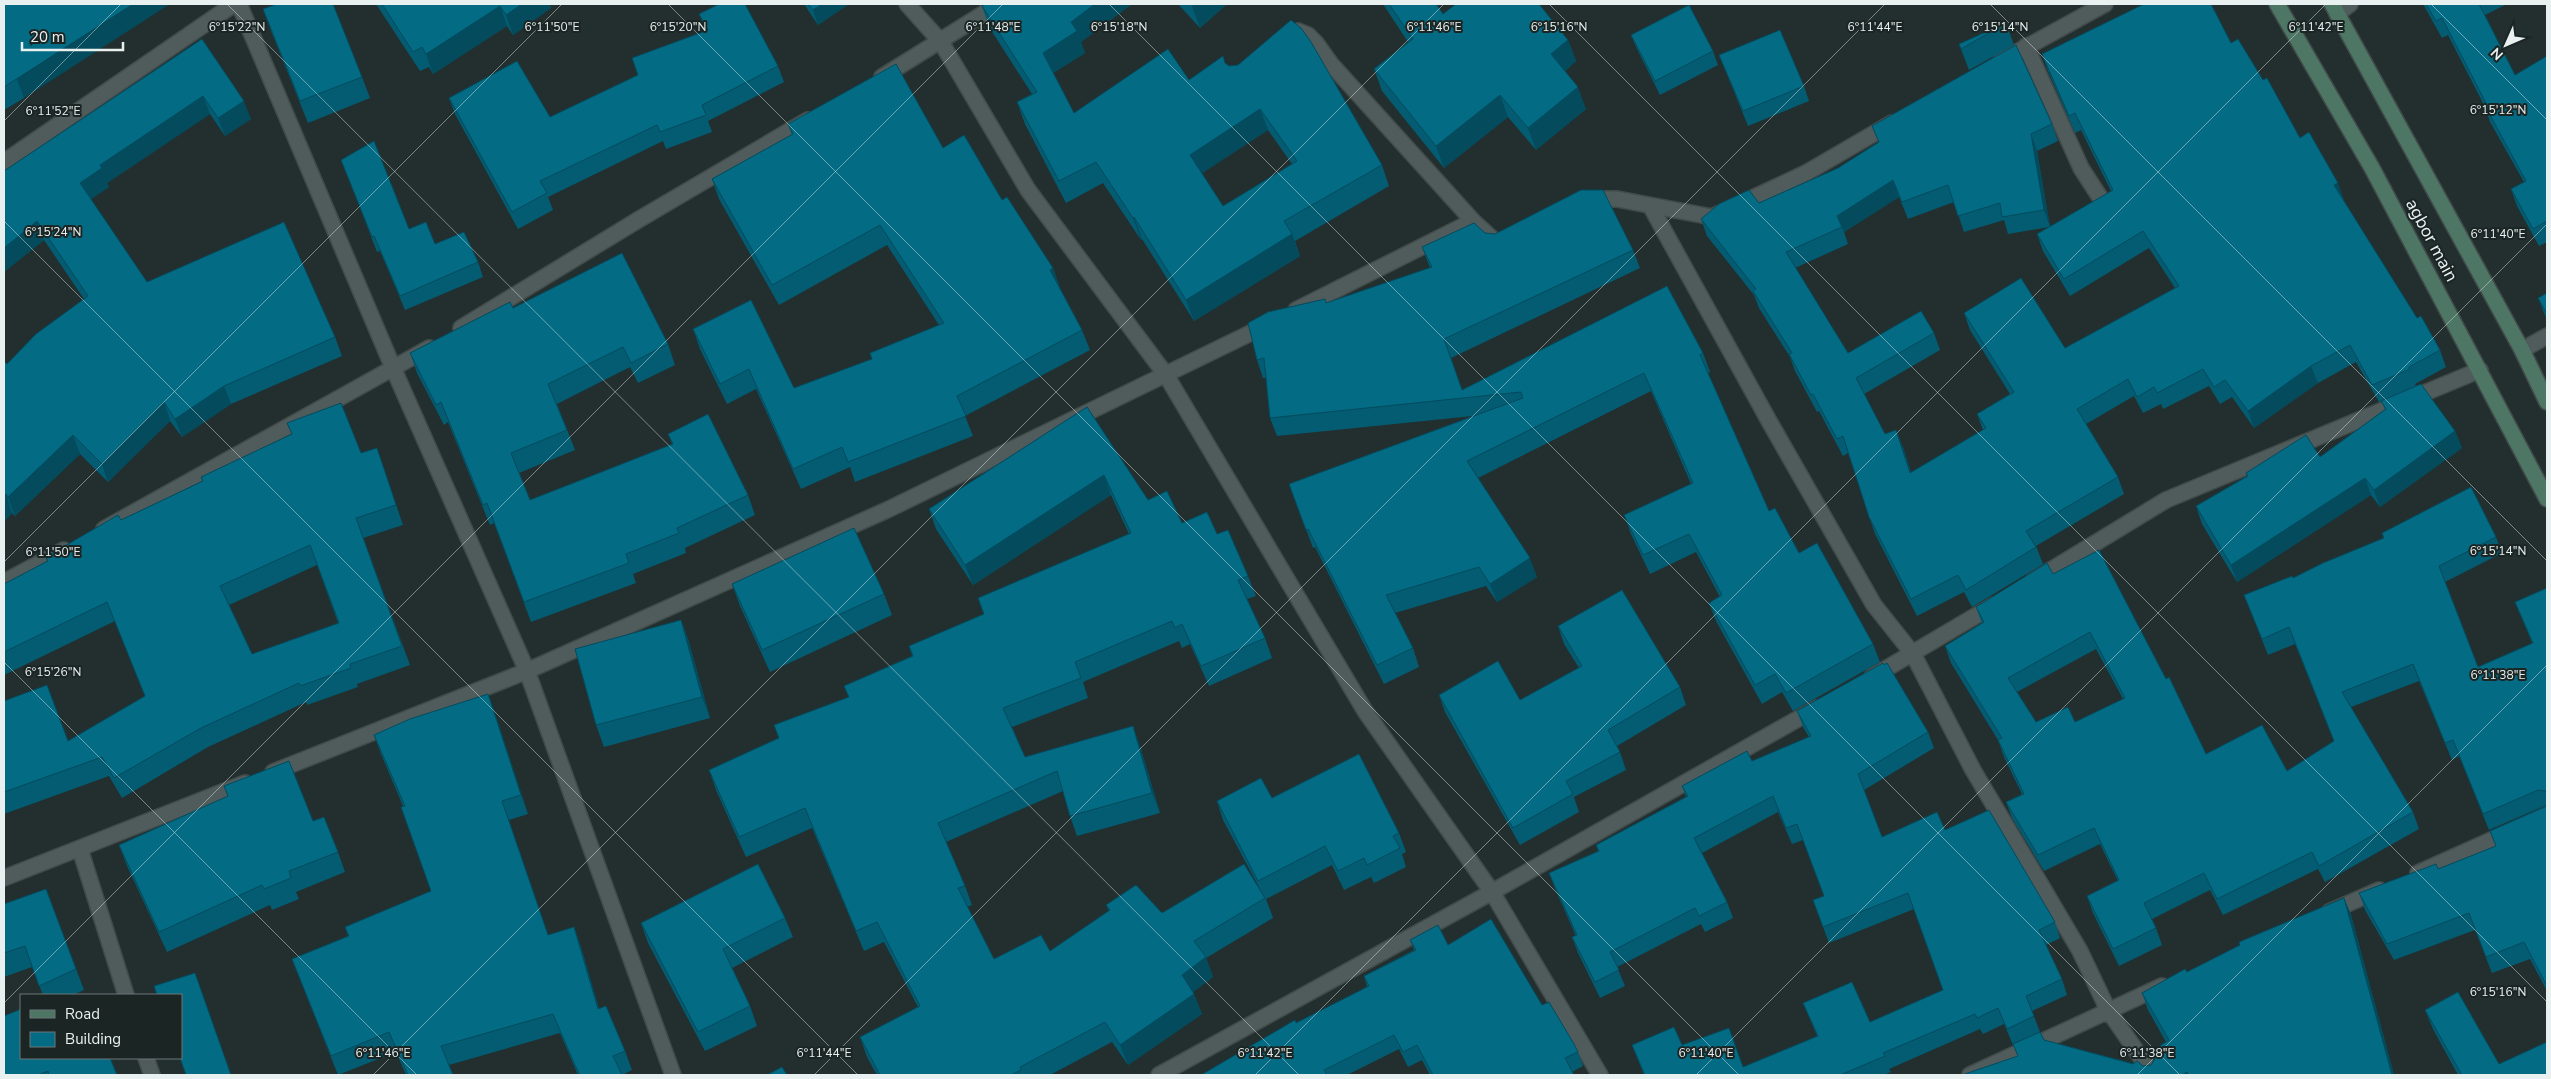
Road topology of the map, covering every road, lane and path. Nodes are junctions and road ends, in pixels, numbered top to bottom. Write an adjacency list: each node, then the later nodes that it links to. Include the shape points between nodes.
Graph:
1 (234, 4): 16 (street)
2 (239, 4): 24 (street)
3 (907, 4): 9 (street)
4 (999, 4): 9 (street)
5 (2105, 4): 11 (street)
6 (2277, 4): 25 (main road, agbor main, via 2372,168)
7 (2350, 4): 8 (street)
8 (2335, 9): 23 (main road, agbor main)
9 (941, 42): 13 (street); 26 (street, via 1028,190)
10 (1279, 45): 20 (street, via 1298,32 1308,35)
11 (2026, 46): 12 (street); 17 (street, via 2081,168)
12 (1984, 71)
13 (865, 86)
14 (823, 111): 24 (street)
15 (1908, 114): 19 (street, via 1806,173 1712,217)
16 (4, 162)
17 (2103, 202)
18 (1576, 204): 19 (street, via 1585,199 1617,199)
19 (1651, 207): 32 (street, via 1874,605)
20 (1473, 221): 21 (street, via 1498,244); 26 (street)
21 (1516, 235)
22 (2547, 336): 23 (street)
23 (2522, 350): 27 (main road, agbor main)
24 (394, 370): 29 (street); 33 (street)
25 (2480, 370): 28 (main road, agbor main); 30 (street, via 2166,500)
26 (1166, 375): 33 (street, via 887,510); 39 (street, via 1365,711)
27 (2547, 402)
28 (2547, 499)
29 (4, 582)
30 (2023, 588)
31 (2006, 598): 32 (street)
32 (1913, 654): 34 (street); 43 (street, via 1973,770 2080,952)
33 (527, 671): 37 (street); 46 (street)
34 (1862, 683)
35 (1827, 703): 39 (street)
36 (2547, 815): 40 (street)
37 (80, 849): 38 (street); 42 (street)
38 (4, 878)
39 (1492, 892): 47 (street); 48 (street)
40 (2314, 919)
41 (2180, 978): 43 (street)
42 (126, 994)
43 (2108, 1010): 49 (street); 50 (street)
44 (146, 1059): 45 (street)
45 (152, 1075)
46 (673, 1075)
47 (1159, 1075)
48 (1600, 1075)
49 (1970, 1075)
50 (2153, 1075)

